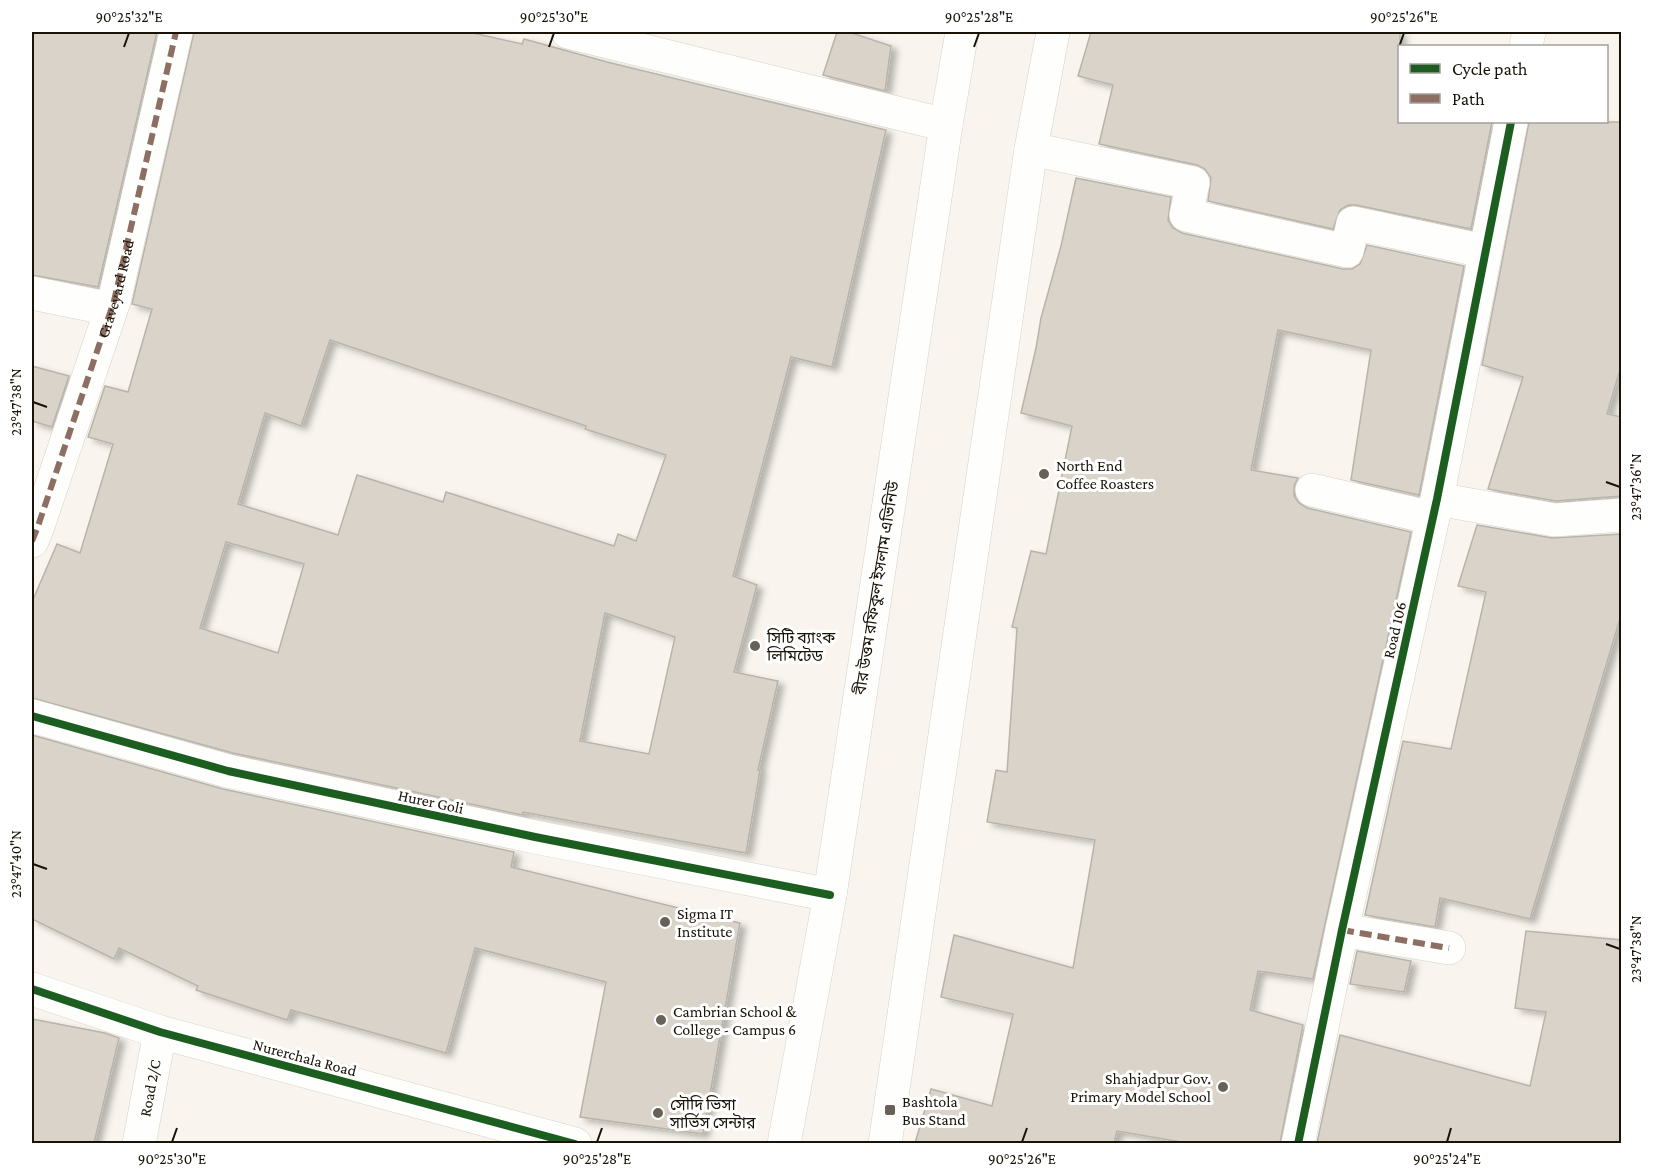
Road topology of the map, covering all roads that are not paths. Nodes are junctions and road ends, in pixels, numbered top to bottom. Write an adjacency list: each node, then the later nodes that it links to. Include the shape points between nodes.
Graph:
1 (176, 32): 10 (street, Graveyard Road)
2 (568, 32): 6 (street)
3 (963, 32): 6 (street, বীর উত্তম রফিকুল ইসলাম এভিনিউ)
4 (1053, 32): 7 (street)
5 (1510, 123): 8 (street, Road 106)
6 (946, 125): 16 (street, বীর উত্তম রফিকুল ইসলাম এভিনিউ)
7 (1031, 149): 8 (street, via 1193,183 1186,215 1347,251 1353,223); 24 (street)
8 (1484, 251): 12 (street, Road 106)
9 (32, 292): 10 (street)
10 (111, 309): 14 (street, Graveyard Road)
11 (1312, 490): 12 (street)
12 (1435, 508): 13 (street, via 1555,520); 17 (street, Road 106)
13 (1622, 515)
14 (32, 541)
15 (32, 716): 16 (street, Hurer Goli, via 228,771)
16 (830, 895): 23 (street, বীর উত্তম রফিকুল ইসলাম এভিনিউ)
17 (1342, 930): 18 (street); 25 (street, Road 106)
18 (1449, 948)
19 (32, 989): 20 (street, Nurerchala Road)
20 (160, 1032): 21 (street, Road 2/C); 22 (street, Nurerchala Road)
21 (139, 1143)
22 (575, 1143)
23 (784, 1143)
24 (885, 1143)
25 (1298, 1143)

